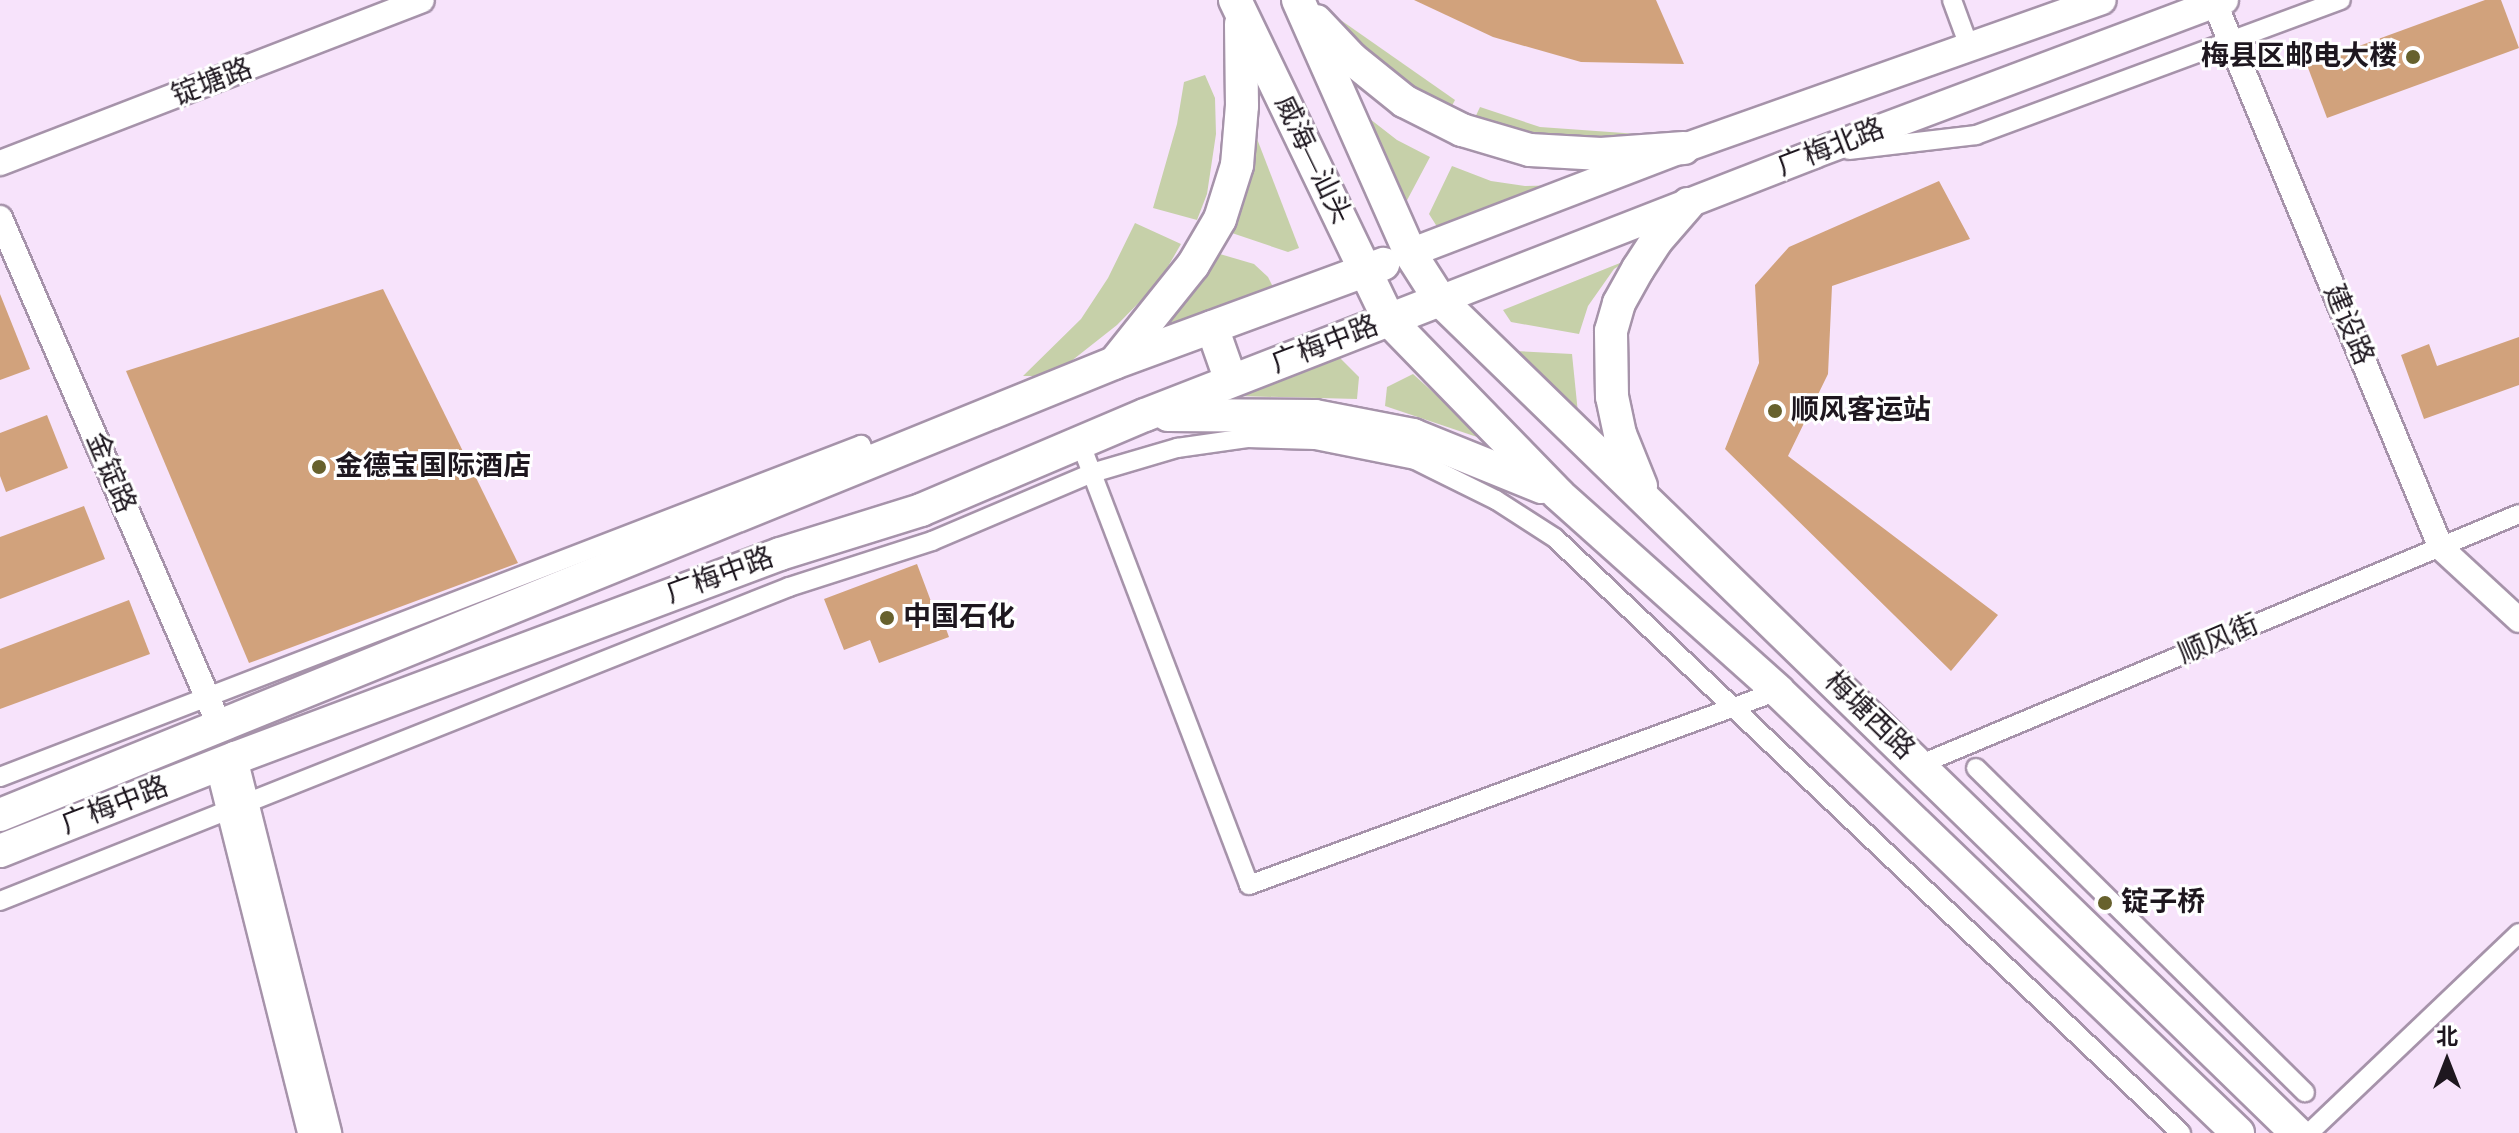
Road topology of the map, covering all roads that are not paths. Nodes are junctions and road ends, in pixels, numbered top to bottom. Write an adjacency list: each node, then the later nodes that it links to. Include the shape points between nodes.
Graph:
1 (422, 0): 12 (street, 锭塘路)
2 (1952, 0): 9 (street)
3 (2102, 0): 9 (main road, 广梅北路)
4 (2341, 0): 8 (street)
5 (1299, 2): 10 (highway, via 1352,59 1404,101 1462,130 1530,150 1601,154); 15 (highway, 威海—汕头)
6 (2220, 2): 8 (street, 建设路); 11 (main road, 广梅北路)
7 (1237, 6): 16 (highway, 威海—汕头); 20 (highway, via 1242,106 1237,165 1220,219 1193,265)
8 (2230, 41): 11 (street, via 1976,135); 29 (street, 建设路)
9 (1970, 49): 10 (main road, 广梅北路)
10 (1684, 148): 15 (main road, 广梅北路)
11 (1814, 154): 13 (main road, 广梅北路)
12 (0, 163)
13 (1688, 204): 17 (main road, 广梅北路); 27 (highway, via 1638,269 1611,331 1612,397 1620,434)
14 (0, 218): 32 (street, 金锭路)
15 (1410, 253): 16 (highway, 广梅中路); 17 (highway, 威海—汕头)
16 (1365, 270): 18 (highway, 威海—汕头); 19 (highway, 广梅中路)
17 (1440, 300): 18 (highway, 广梅中路); 27 (highway, 梅塘西路)
18 (1389, 320): 21 (highway, 广梅中路); 26 (highway, 梅塘西路)
19 (1212, 327): 20 (highway, 广梅中路); 21 (highway)
20 (1114, 363): 24 (highway, 广梅中路)
21 (1231, 381): 22 (highway, 广梅中路)
22 (1145, 415): 23 (highway, 广梅中路); 26 (highway, via 1315,416 1413,435)
23 (1080, 442): 25 (street); 35 (highway, 广梅中路, via 921,510 780,554)
24 (869, 463): 32 (street, via 861,445); 34 (highway, 广梅中路)
25 (1092, 473): 33 (street, via 1177,448 1247,438 1315,440 1415,460 1496,500 1555,538); 33 (street, via 1249,885); 39 (street, via 932,541 789,587)
26 (1558, 494): 31 (highway, 梅塘西路)
27 (1645, 496): 36 (highway, 梅塘西路)
28 (2519, 514): 29 (street, 顺风街)
29 (2441, 548): 30 (street, 建设路); 36 (street, 顺风街)
30 (2519, 620)
31 (1778, 691): 33 (street); 48 (highway, 梅塘西路)
32 (208, 699): 34 (street, 金锭路); 38 (street)
33 (1731, 706): 47 (street)
34 (221, 729): 40 (highway, 广梅中路)
35 (226, 762): 39 (street); 41 (highway, 广梅中路)
36 (1919, 765): 49 (highway, 梅塘西路)
37 (1976, 768): 44 (street)
38 (0, 777)
39 (237, 805): 42 (street); 45 (street); 46 (street)
40 (0, 815)
41 (0, 851)
42 (0, 901)
43 (2519, 933): 50 (street)
44 (2305, 1092)
45 (310, 1133)
46 (329, 1133)
47 (2181, 1133)
48 (2238, 1133)
49 (2297, 1133)
50 (2309, 1133)

